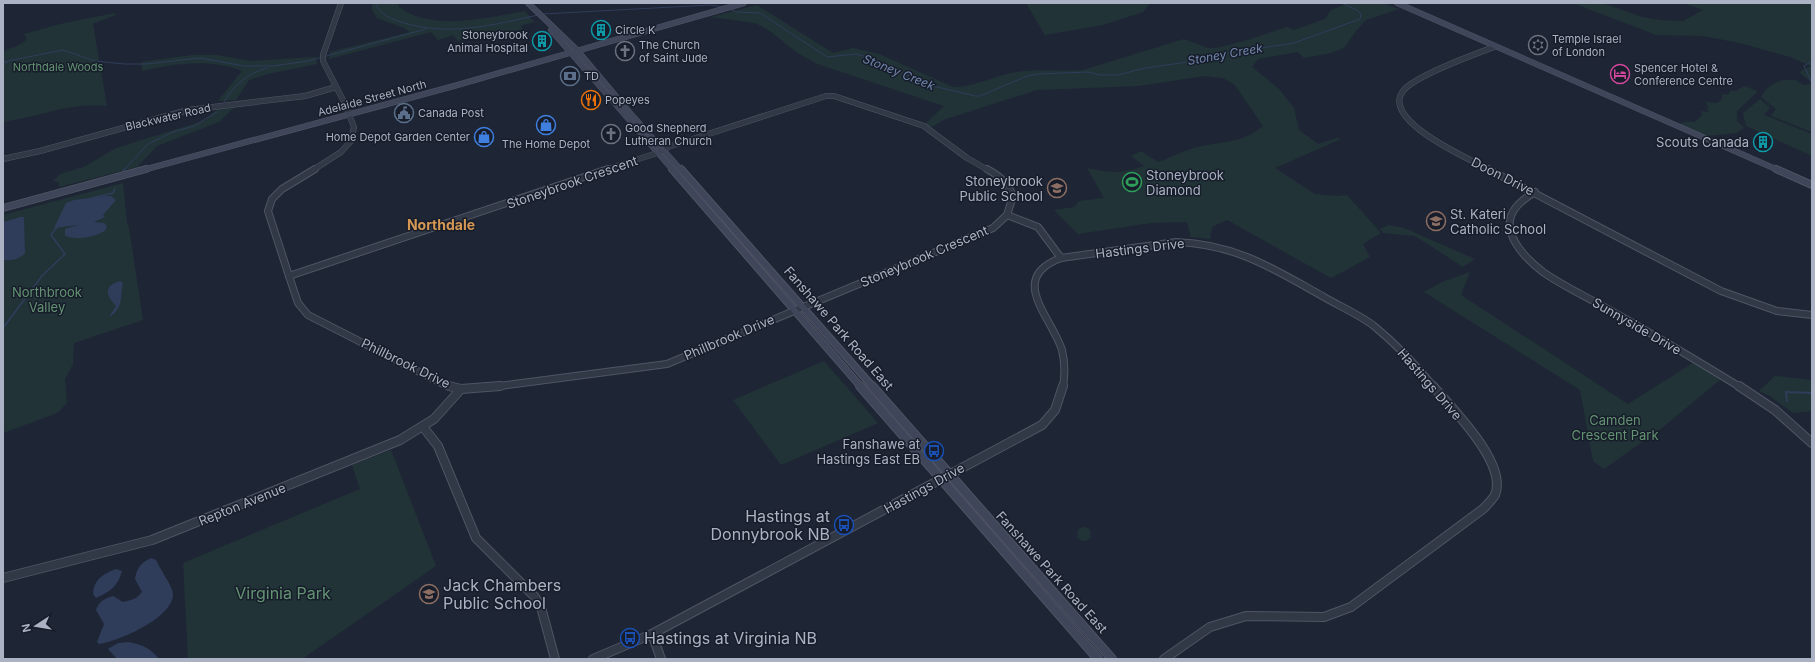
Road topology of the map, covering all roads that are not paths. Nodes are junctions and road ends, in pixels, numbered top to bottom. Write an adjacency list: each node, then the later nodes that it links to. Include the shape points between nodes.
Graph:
1 (341, 3): 9 (street, via 323,58)
2 (528, 3): 5 (main road, Fanshawe Park Road East)
3 (744, 3): 7 (main road, Adelaide Street North)
4 (1397, 3): 6 (main road)
5 (543, 18): 7 (main road, Fanshawe Park Road East); 8 (main road, Fanshawe Park Road East)
6 (1494, 47): 13 (main road); 14 (street, Doon Drive, via 1410,83 1401,93 1402,108 1413,125 1431,139)
7 (577, 50): 8 (main road, Adelaide Street North); 11 (main road, Fanshawe Park Road East)
8 (570, 52): 10 (main road, Adelaide Street North); 11 (main road, Fanshawe Park Road East)
9 (336, 87): 10 (street); 12 (street, Blackwater Road, via 305,96 188,110)
10 (350, 114): 15 (main road, Adelaide Street North); 18 (street, Phillbrook Drive, via 354,127 344,149 280,191 268,207)
11 (660, 151): 16 (street, Stoneybrook Crescent, via 826,96 834,96 924,126 966,158 1002,178 1013,196); 18 (street, Stoneybrook Crescent); 19 (main road, Fanshawe Park Road East, via 703,203)
12 (3, 159)
13 (1812, 185)
14 (1535, 192): 20 (street, Doon Drive, via 1721,291 1773,309); 23 (street, Sunnyside Drive, via 1517,204 1510,214 1512,235 1528,258 1562,283 1753,394 1790,420)
15 (3, 208)
16 (1007, 215): 17 (street, via 1038,227); 19 (street, Stoneybrook Crescent, via 993,228)
17 (1061, 258): 24 (street, Hastings Drive, via 1047,263 1040,270 1034,284 1065,360 1063,385 1054,412 1042,424 1010,443); 32 (street, Hastings Drive, via 1192,241 1233,250 1259,260 1373,325 1388,337 1482,444 1492,461 1497,478 1495,495 1483,509 1351,607 1324,617 1246,616 1210,627)
18 (288, 276): 21 (street, Phillbrook Drive, via 298,303 308,315 436,381)
19 (799, 308): 21 (street, Phillbrook Drive, via 652,368); 24 (main road, Fanshawe Park Road East)
20 (1812, 315)
21 (461, 389): 22 (street, Repton Avenue, via 445,410)
22 (424, 428): 25 (street, Repton Avenue, via 152,540); 27 (street, via 438,446 476,538 539,603)
23 (1812, 443)
24 (944, 476): 26 (street, Hastings Drive); 30 (main road, Fanshawe Park Road East); 31 (main road, Fanshawe Park Road East)
25 (3, 578)
26 (652, 634): 28 (street, Hastings Drive); 29 (street)
27 (555, 659)
28 (593, 659)
29 (661, 659)
30 (1098, 659)
31 (1112, 659)
32 (1164, 659)

